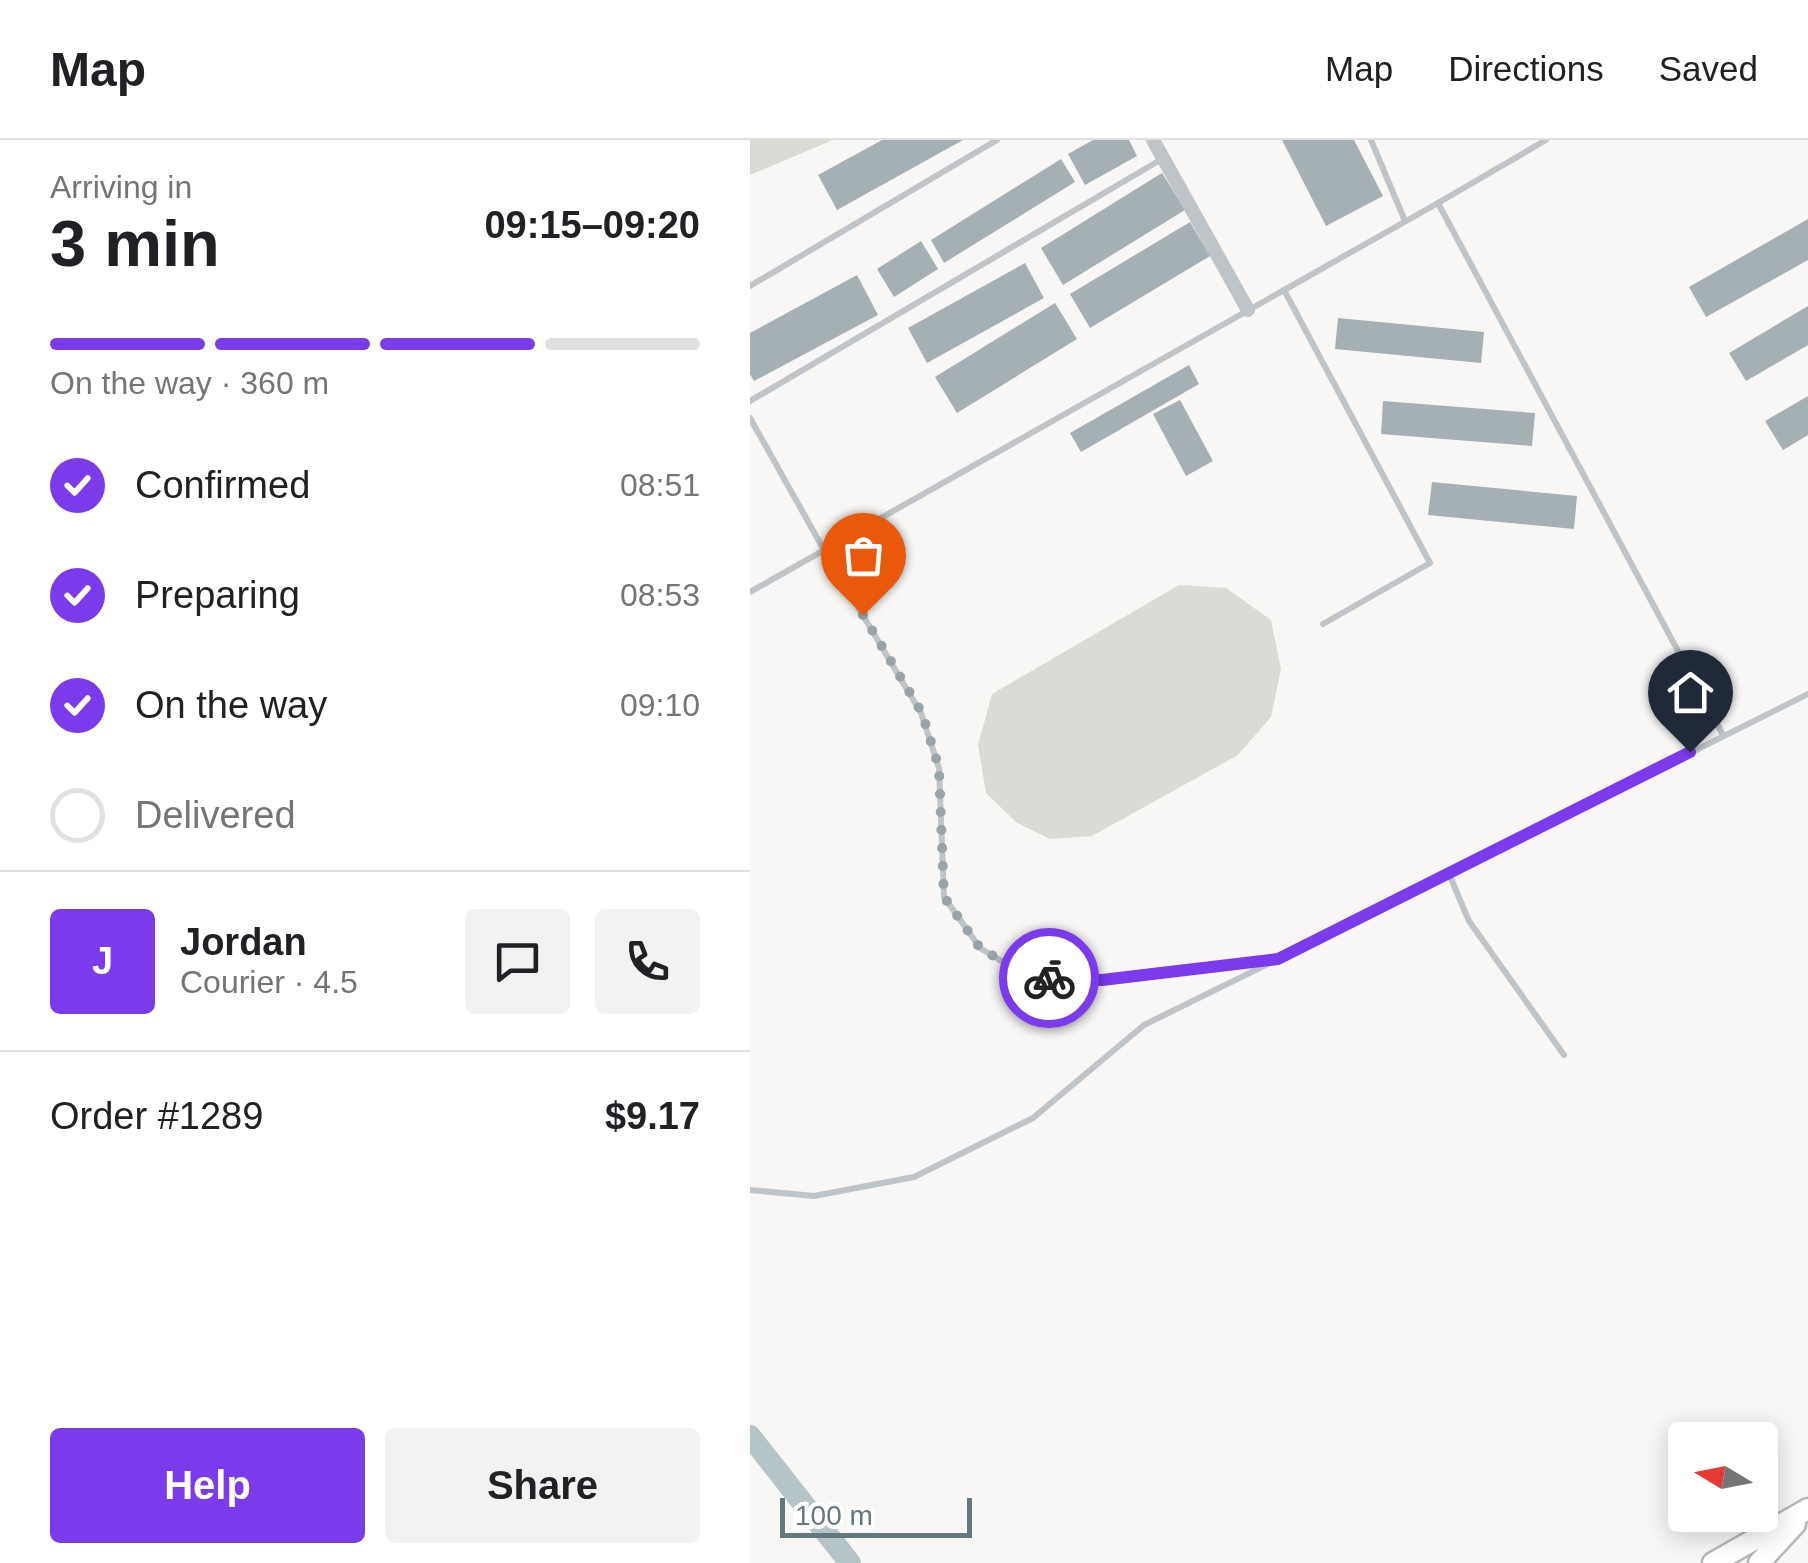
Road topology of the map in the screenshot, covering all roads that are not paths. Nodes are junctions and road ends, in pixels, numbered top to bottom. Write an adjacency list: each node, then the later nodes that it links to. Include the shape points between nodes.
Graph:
1 (996, 140): 8 (lane)
2 (1153, 140): 5 (street)
3 (1371, 140): 7 (lane)
4 (1546, 140): 6 (lane)
5 (1163, 159): 10 (street); 11 (lane)
6 (1438, 203): 7 (lane); 17 (lane)
7 (1405, 221): 9 (lane)
8 (750, 286)
9 (1284, 290): 10 (lane); 15 (lane, via 1430,564)
10 (1248, 310): 13 (lane)
11 (750, 401)
12 (750, 418): 13 (lane)
13 (824, 550): 14 (lane); 19 (lane, via 922,713 939,768 944,897 980,948 1028,977 1102,980)
14 (750, 592)
15 (1323, 624)
16 (1808, 694): 17 (lane)
17 (1723, 734): 18 (lane)
18 (1448, 874): 19 (lane); 20 (lane, via 1469,921)
19 (1278, 959): 21 (lane, via 1144,1025 1032,1118 914,1177 814,1196)
20 (1564, 1055)
21 (750, 1190)
22 (1808, 1510): 23 (street); 24 (street)
23 (1714, 1563)
24 (1759, 1563)

